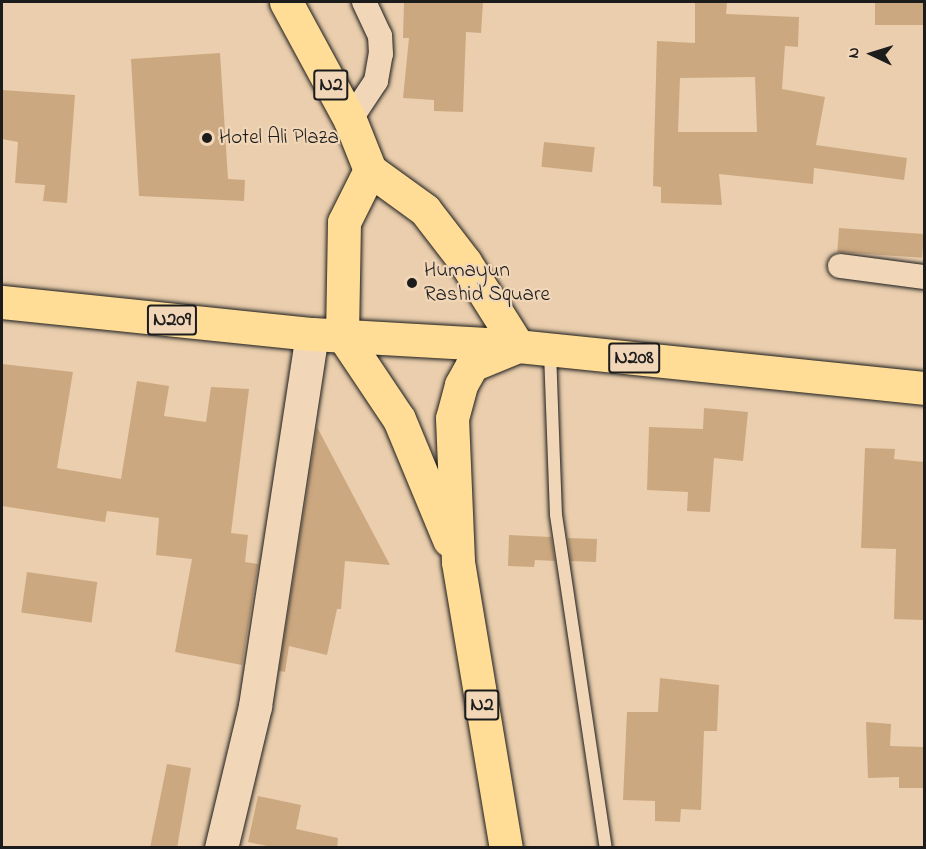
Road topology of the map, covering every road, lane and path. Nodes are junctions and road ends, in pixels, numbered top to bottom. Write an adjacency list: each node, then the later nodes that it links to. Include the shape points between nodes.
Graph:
1 (286, 2): 3 (highway, N2)
2 (364, 2): 3 (street, via 380,36 381,54 376,81)
3 (350, 120): 4 (highway, N2)
4 (370, 170): 8 (highway, via 344,222); 9 (highway, via 425,210)
5 (840, 266): 6 (street)
6 (924, 277)
7 (2, 302): 8 (highway, N209)
8 (327, 334): 9 (highway, N208); 11 (highway, N2, via 399,419); 12 (street, via 255,706)
9 (534, 347): 10 (highway, N208); 11 (highway, N2, via 472,365 461,386 452,418); 14 (lane)
10 (924, 388)
11 (458, 562): 13 (highway, N2)
12 (221, 848)
13 (506, 848)
14 (606, 848)

